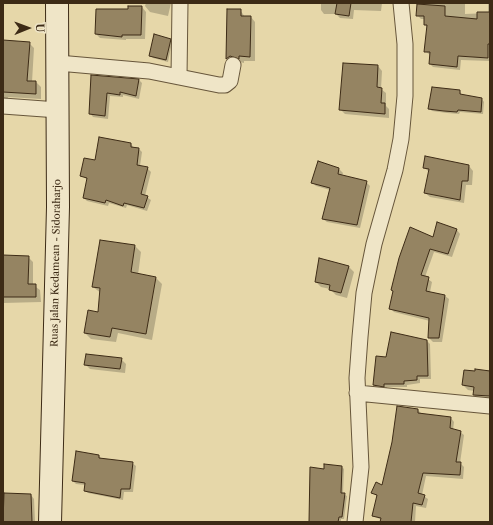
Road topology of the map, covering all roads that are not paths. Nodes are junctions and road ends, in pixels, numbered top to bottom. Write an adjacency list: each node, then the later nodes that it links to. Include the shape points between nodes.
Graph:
1 (57, 3): 4 (main road, Ruas Jalan Kedamean - Sidoraharjo)
2 (180, 3): 6 (street)
3 (401, 3): 9 (street, via 405,44 405,96 401,139 396,170 374,244 364,293)
4 (58, 63): 6 (street, via 124,68); 8 (main road, Ruas Jalan Kedamean - Sidoraharjo)
5 (233, 65): 6 (street, via 230,82 225,85)
6 (179, 77)
7 (3, 106): 8 (street)
8 (58, 110): 11 (main road, Ruas Jalan Kedamean - Sidoraharjo)
9 (358, 393): 10 (street); 12 (street, via 361,467)
10 (490, 406)
11 (50, 522)
12 (355, 522)

